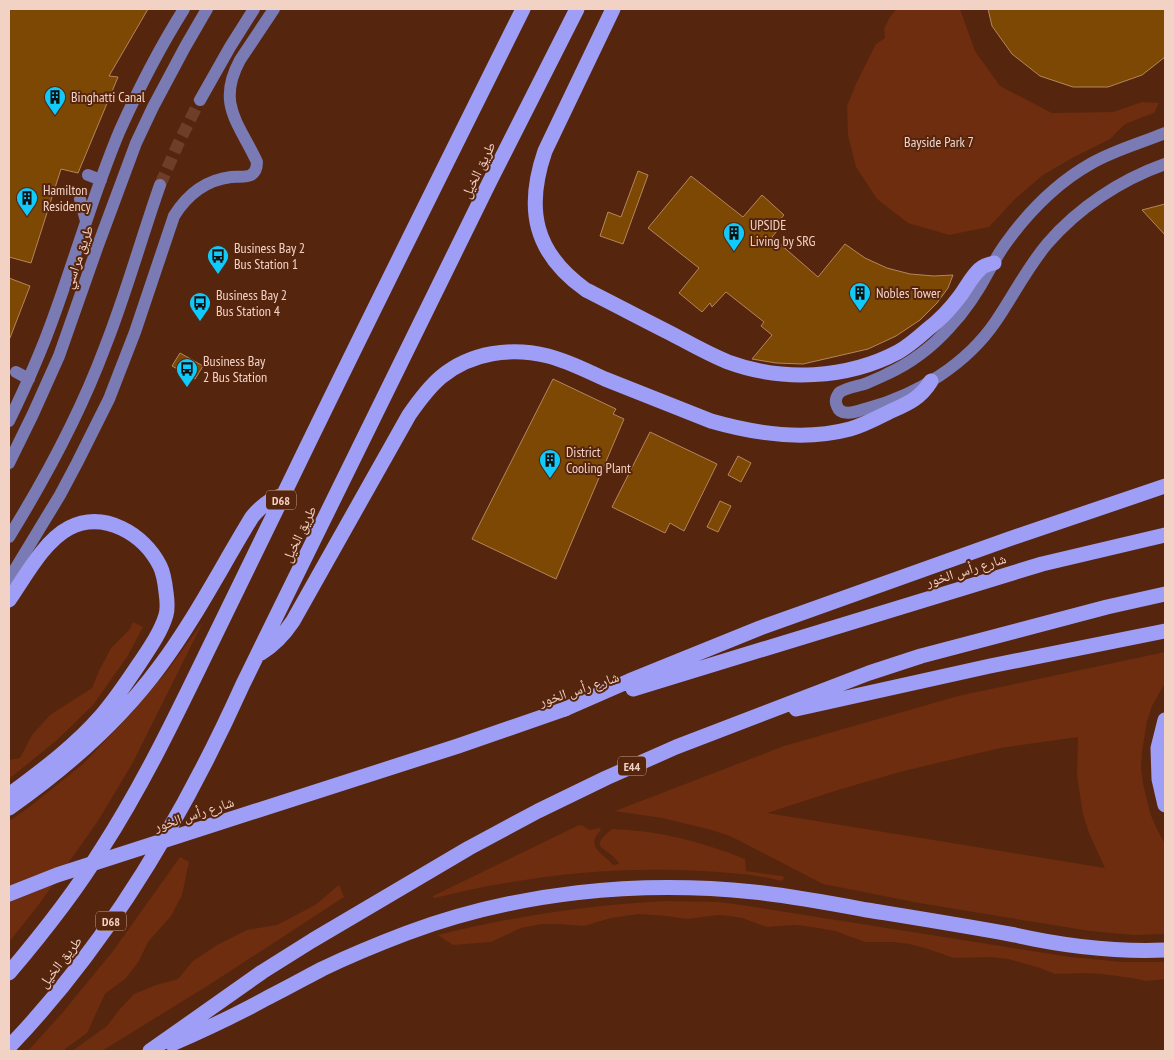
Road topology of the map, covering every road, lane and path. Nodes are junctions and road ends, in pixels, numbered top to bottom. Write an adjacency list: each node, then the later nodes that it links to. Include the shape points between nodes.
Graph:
1 (184, 9): 12 (street, via 137,95)
2 (208, 9): 21 (street, طريق مراسي, via 142,129 59,356)
3 (254, 9): 8 (street)
4 (274, 9): 26 (street, via 242,55 230,88 230,108 257,162 255,172 250,176 221,179 202,187 174,216 109,399 60,495)
5 (523, 9): 23 (highway, D68)
6 (577, 9): 30 (highway, طريق الخيل / D68)
7 (612, 9): 16 (highway, via 545,151 535,188 535,214 543,242 556,263 586,290 728,362 768,372 825,373 863,366 914,341 938,321 980,269)
8 (200, 100)
9 (1165, 133): 16 (street, via 1101,159 1072,175 1035,207 1004,245)
10 (1165, 164): 19 (street, via 1116,186 1063,227 1034,260 986,335)
11 (88, 175): 12 (street)
12 (101, 180): 15 (street)
13 (160, 185): 25 (street, via 120,309 90,386)
14 (80, 199): 15 (street)
15 (86, 221): 18 (street, via 55,314)
16 (994, 263): 19 (street, via 950,328 890,373 842,390 836,398 837,407 850,413 892,400)
17 (16, 372): 18 (street)
18 (28, 379): 20 (street)
19 (931, 381): 30 (highway, via 910,403 865,424 833,433 774,434 711,421 548,356 508,351 474,358 440,377 409,415 288,629)
20 (9, 421)
21 (9, 463)
22 (1165, 486): 31 (highway, via 760,628)
23 (284, 495): 36 (highway, via 266,503 252,517 184,632 134,699 79,753); 39 (highway, D68, via 183,702 128,806 70,896)
24 (1165, 535): 31 (highway, شارع رأس الخور, via 1042,564)
25 (9, 538)
26 (9, 578)
27 (1165, 594): 32 (highway, E44, via 921,656)
28 (9, 600): 34 (highway, via 57,535 70,527 100,522 129,532 153,554 161,568 167,599 166,613 152,644 113,701 62,754)
29 (1165, 631): 32 (highway)
30 (258, 655): 40 (highway, طريق الخيل / D68, via 175,819 131,891 85,956)
31 (565, 710): 37 (highway, شارع رأس الخور, bridge, via 57,875)
32 (748, 720): 41 (highway, E44, via 606,778 469,848 288,956)
33 (1165, 720): 35 (highway, via 1158,748 1158,779)
34 (9, 795)
35 (1165, 805)
36 (9, 808)
37 (9, 894)
38 (1165, 950): 42 (highway, via 1069,946 753,892 680,888 598,891 516,902 408,933 373,946)
39 (9, 974)
40 (9, 1047)
41 (150, 1051)
42 (154, 1051)

